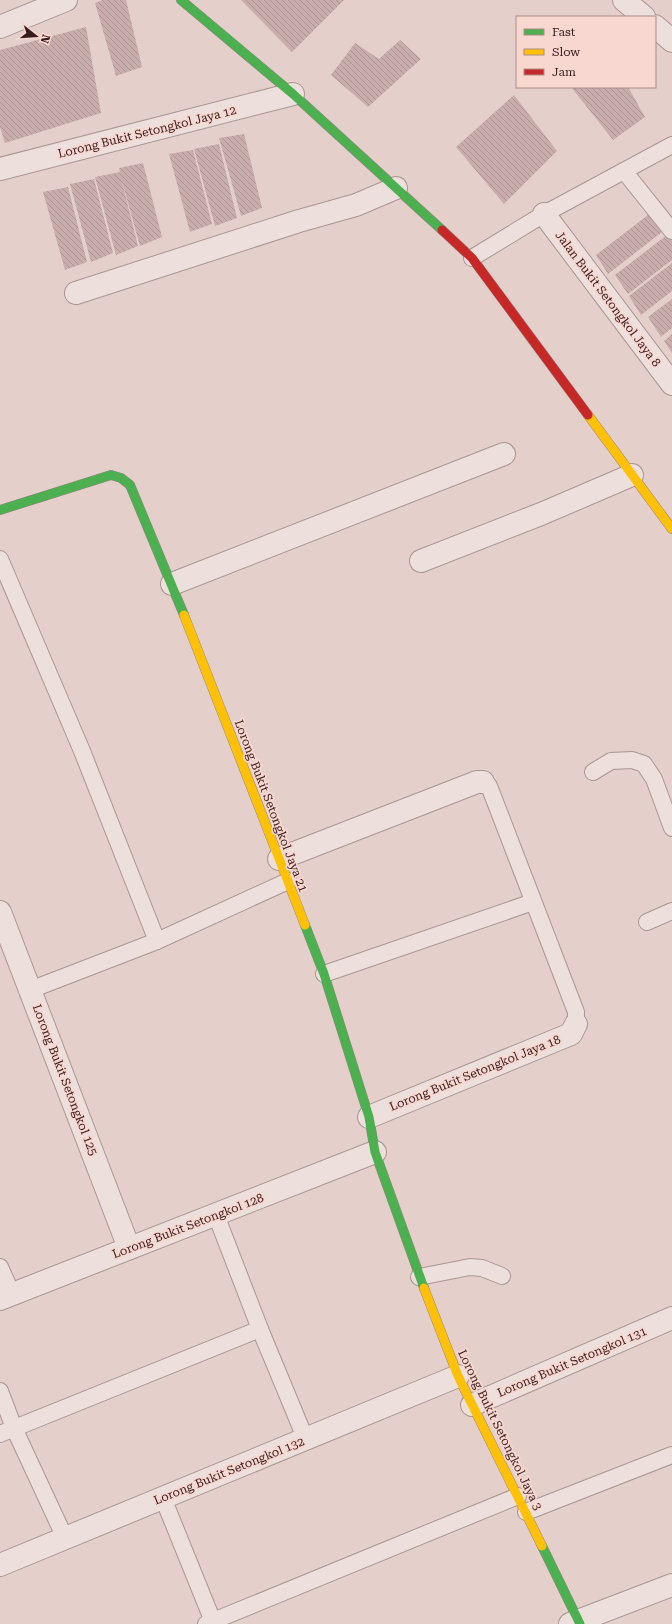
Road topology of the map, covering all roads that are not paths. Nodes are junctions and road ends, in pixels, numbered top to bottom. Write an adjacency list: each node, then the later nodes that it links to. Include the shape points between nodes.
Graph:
1 (66, 0): 5 (street)
2 (181, 0): 8 (street)
3 (624, 0): 4 (street)
4 (643, 16)
5 (0, 27)
6 (656, 27): 7 (street)
7 (672, 41)
8 (294, 94): 10 (street, Lorong Bukit Setongkol Jaya 12); 12 (street)
9 (672, 145): 11 (lane)
10 (0, 169)
11 (624, 170): 13 (lane); 14 (lane)
12 (396, 188): 15 (street); 16 (street, via 356,205)
13 (544, 214): 15 (lane); 17 (street, Jalan Bukit Setongkol Jaya 8)
14 (672, 231)
15 (472, 258): 19 (street)
16 (76, 293)
17 (672, 384)
18 (504, 454): 24 (street)
19 (632, 475): 21 (street); 23 (street)
20 (0, 510): 24 (street, Lorong Bukit Setongkol Jaya 21, via 111,475 121,478 130,485)
21 (672, 530)
22 (0, 559): 34 (lane, via 82,752)
23 (421, 561)
24 (172, 584): 28 (street, Lorong Bukit Setongkol Jaya 21)
25 (592, 772): 27 (lane, via 611,760 632,760 644,764 654,779)
26 (483, 782): 28 (street, via 477,782); 30 (lane, via 489,786)
27 (672, 828)
28 (279, 859): 29 (street, Lorong Bukit Setongkol Jaya 21)
29 (288, 881): 34 (lane); 35 (street, Lorong Bukit Setongkol Jaya 21)
30 (533, 902): 35 (lane); 37 (lane, via 576,1012)
31 (672, 911): 33 (lane)
32 (0, 912): 36 (street, Lorong Bukit Setongkol 125)
33 (647, 922)
34 (158, 941): 36 (lane)
35 (324, 974): 38 (street, Lorong Bukit Setongkol Jaya 21)
36 (30, 990): 41 (street, Lorong Bukit Setongkol 125)
37 (576, 1024): 38 (street, Lorong Bukit Setongkol Jaya 18, via 570,1034)
38 (368, 1117): 39 (street, Lorong Bukit Setongkol Jaya 21)
39 (375, 1152): 40 (street, Lorong Bukit Setongkol 128); 44 (street, Lorong Bukit Setongkol Jaya 3)
40 (216, 1215): 41 (street, Lorong Bukit Setongkol 128); 47 (lane)
41 (129, 1248): 45 (street, Lorong Bukit Setongkol 128)
42 (0, 1267): 45 (lane)
43 (502, 1276): 44 (lane, via 482,1268 470,1267)
44 (419, 1277): 48 (street, Lorong Bukit Setongkol Jaya 3)
45 (6, 1297)
46 (672, 1318): 50 (street, Lorong Bukit Setongkol 131)
47 (260, 1329): 51 (lane); 52 (lane)
48 (458, 1376): 50 (street, Lorong Bukit Setongkol Jaya 3); 52 (street, Lorong Bukit Setongkol 132)
49 (0, 1391): 51 (lane)
50 (472, 1405): 54 (street, Lorong Bukit Setongkol Jaya 3)
51 (7, 1431): 57 (lane)
52 (306, 1440): 55 (street, Lorong Bukit Setongkol 132)
53 (672, 1455): 56 (lane)
54 (518, 1496): 56 (street, Lorong Bukit Setongkol Jaya 3); 60 (lane)
55 (163, 1498): 57 (street, Lorong Bukit Setongkol 132); 60 (lane)
56 (526, 1512): 61 (street, Lorong Bukit Setongkol Jaya 3)
57 (65, 1538): 58 (street, Lorong Bukit Setongkol 132)
58 (0, 1565)
59 (672, 1585): 61 (street)
60 (211, 1623)
61 (576, 1623)

